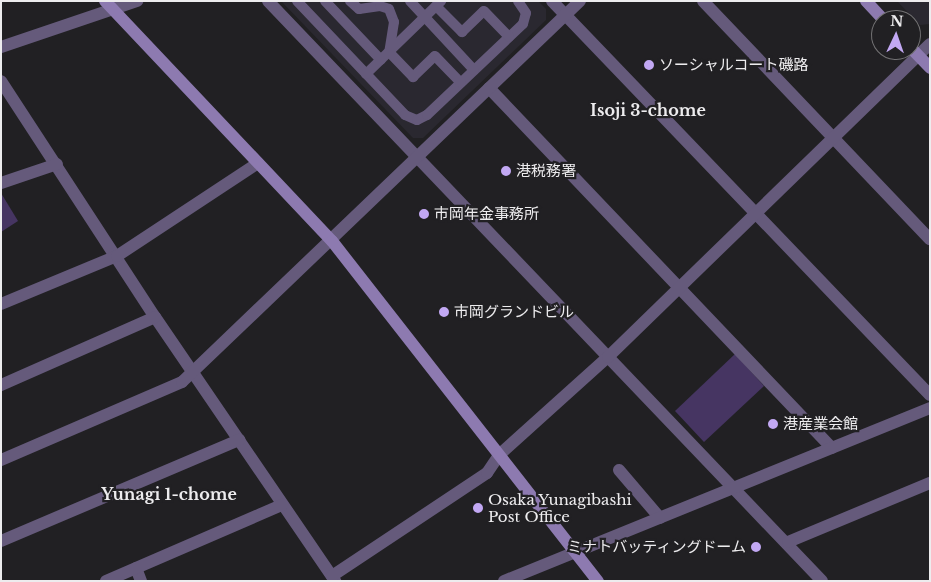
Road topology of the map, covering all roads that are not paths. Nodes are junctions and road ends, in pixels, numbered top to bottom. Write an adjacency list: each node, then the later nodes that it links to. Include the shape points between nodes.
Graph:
1 (137, 1): 11 (street)
2 (268, 1): 27 (street)
3 (297, 1): 22 (lane)
4 (325, 1): 18 (lane)
5 (350, 1): 16 (lane, via 359,9 380,6 389,9 394,22)
6 (410, 1): 12 (lane)
7 (518, 1): 14 (lane, via 524,9 525,18)
8 (552, 1): 13 (street)
9 (580, 1): 13 (street)
10 (703, 1): 26 (street)
11 (110, 6): 15 (street); 28 (street)
12 (433, 7): 14 (lane, via 462,32 484,11); 16 (lane); 21 (lane)
13 (565, 15): 25 (street); 31 (street)
14 (509, 37): 21 (lane)
15 (1, 47)
16 (389, 52): 18 (lane); 24 (lane, via 413,77 434,56)
17 (921, 59): 20 (street)
18 (381, 60): 22 (lane)
19 (907, 60): 26 (street)
20 (930, 68)
21 (474, 70): 24 (lane)
22 (366, 74): 24 (lane, via 405,116 413,120 427,116)
23 (1, 81): 29 (street)
24 (461, 83)
25 (489, 88): 27 (street); 35 (street)
26 (836, 139): 31 (street); 32 (street)
27 (416, 156): 33 (street); 38 (street)
28 (258, 163): 33 (street); 34 (street)
29 (57, 164): 30 (street); 34 (street)
30 (1, 183)
31 (756, 215): 35 (street); 41 (street)
32 (930, 239)
33 (332, 241): 39 (street); 45 (street)
34 (117, 256): 36 (street); 37 (street)
35 (679, 288): 38 (street); 44 (street)
36 (1, 304)
37 (155, 317): 39 (street); 40 (street)
38 (608, 357): 45 (street); 49 (street)
39 (192, 371): 43 (street); 46 (street, via 182,382)
40 (1, 385)
41 (930, 394)
42 (930, 408): 44 (street)
43 (239, 440): 50 (street); 52 (street)
44 (832, 448): 49 (street)
45 (499, 455): 54 (street); 56 (street, via 487,473)
46 (1, 460)
47 (619, 470): 51 (street)
48 (930, 483): 53 (street)
49 (734, 488): 51 (street); 53 (street)
50 (282, 505): 55 (street); 56 (street)
51 (660, 518): 54 (street)
52 (1, 541)
53 (788, 542): 58 (street)
54 (576, 552): 57 (street); 61 (street)
55 (136, 568): 59 (street); 60 (street)
56 (333, 578)
57 (508, 580)
58 (818, 580)
59 (106, 581)
60 (141, 581)
61 (598, 581)

